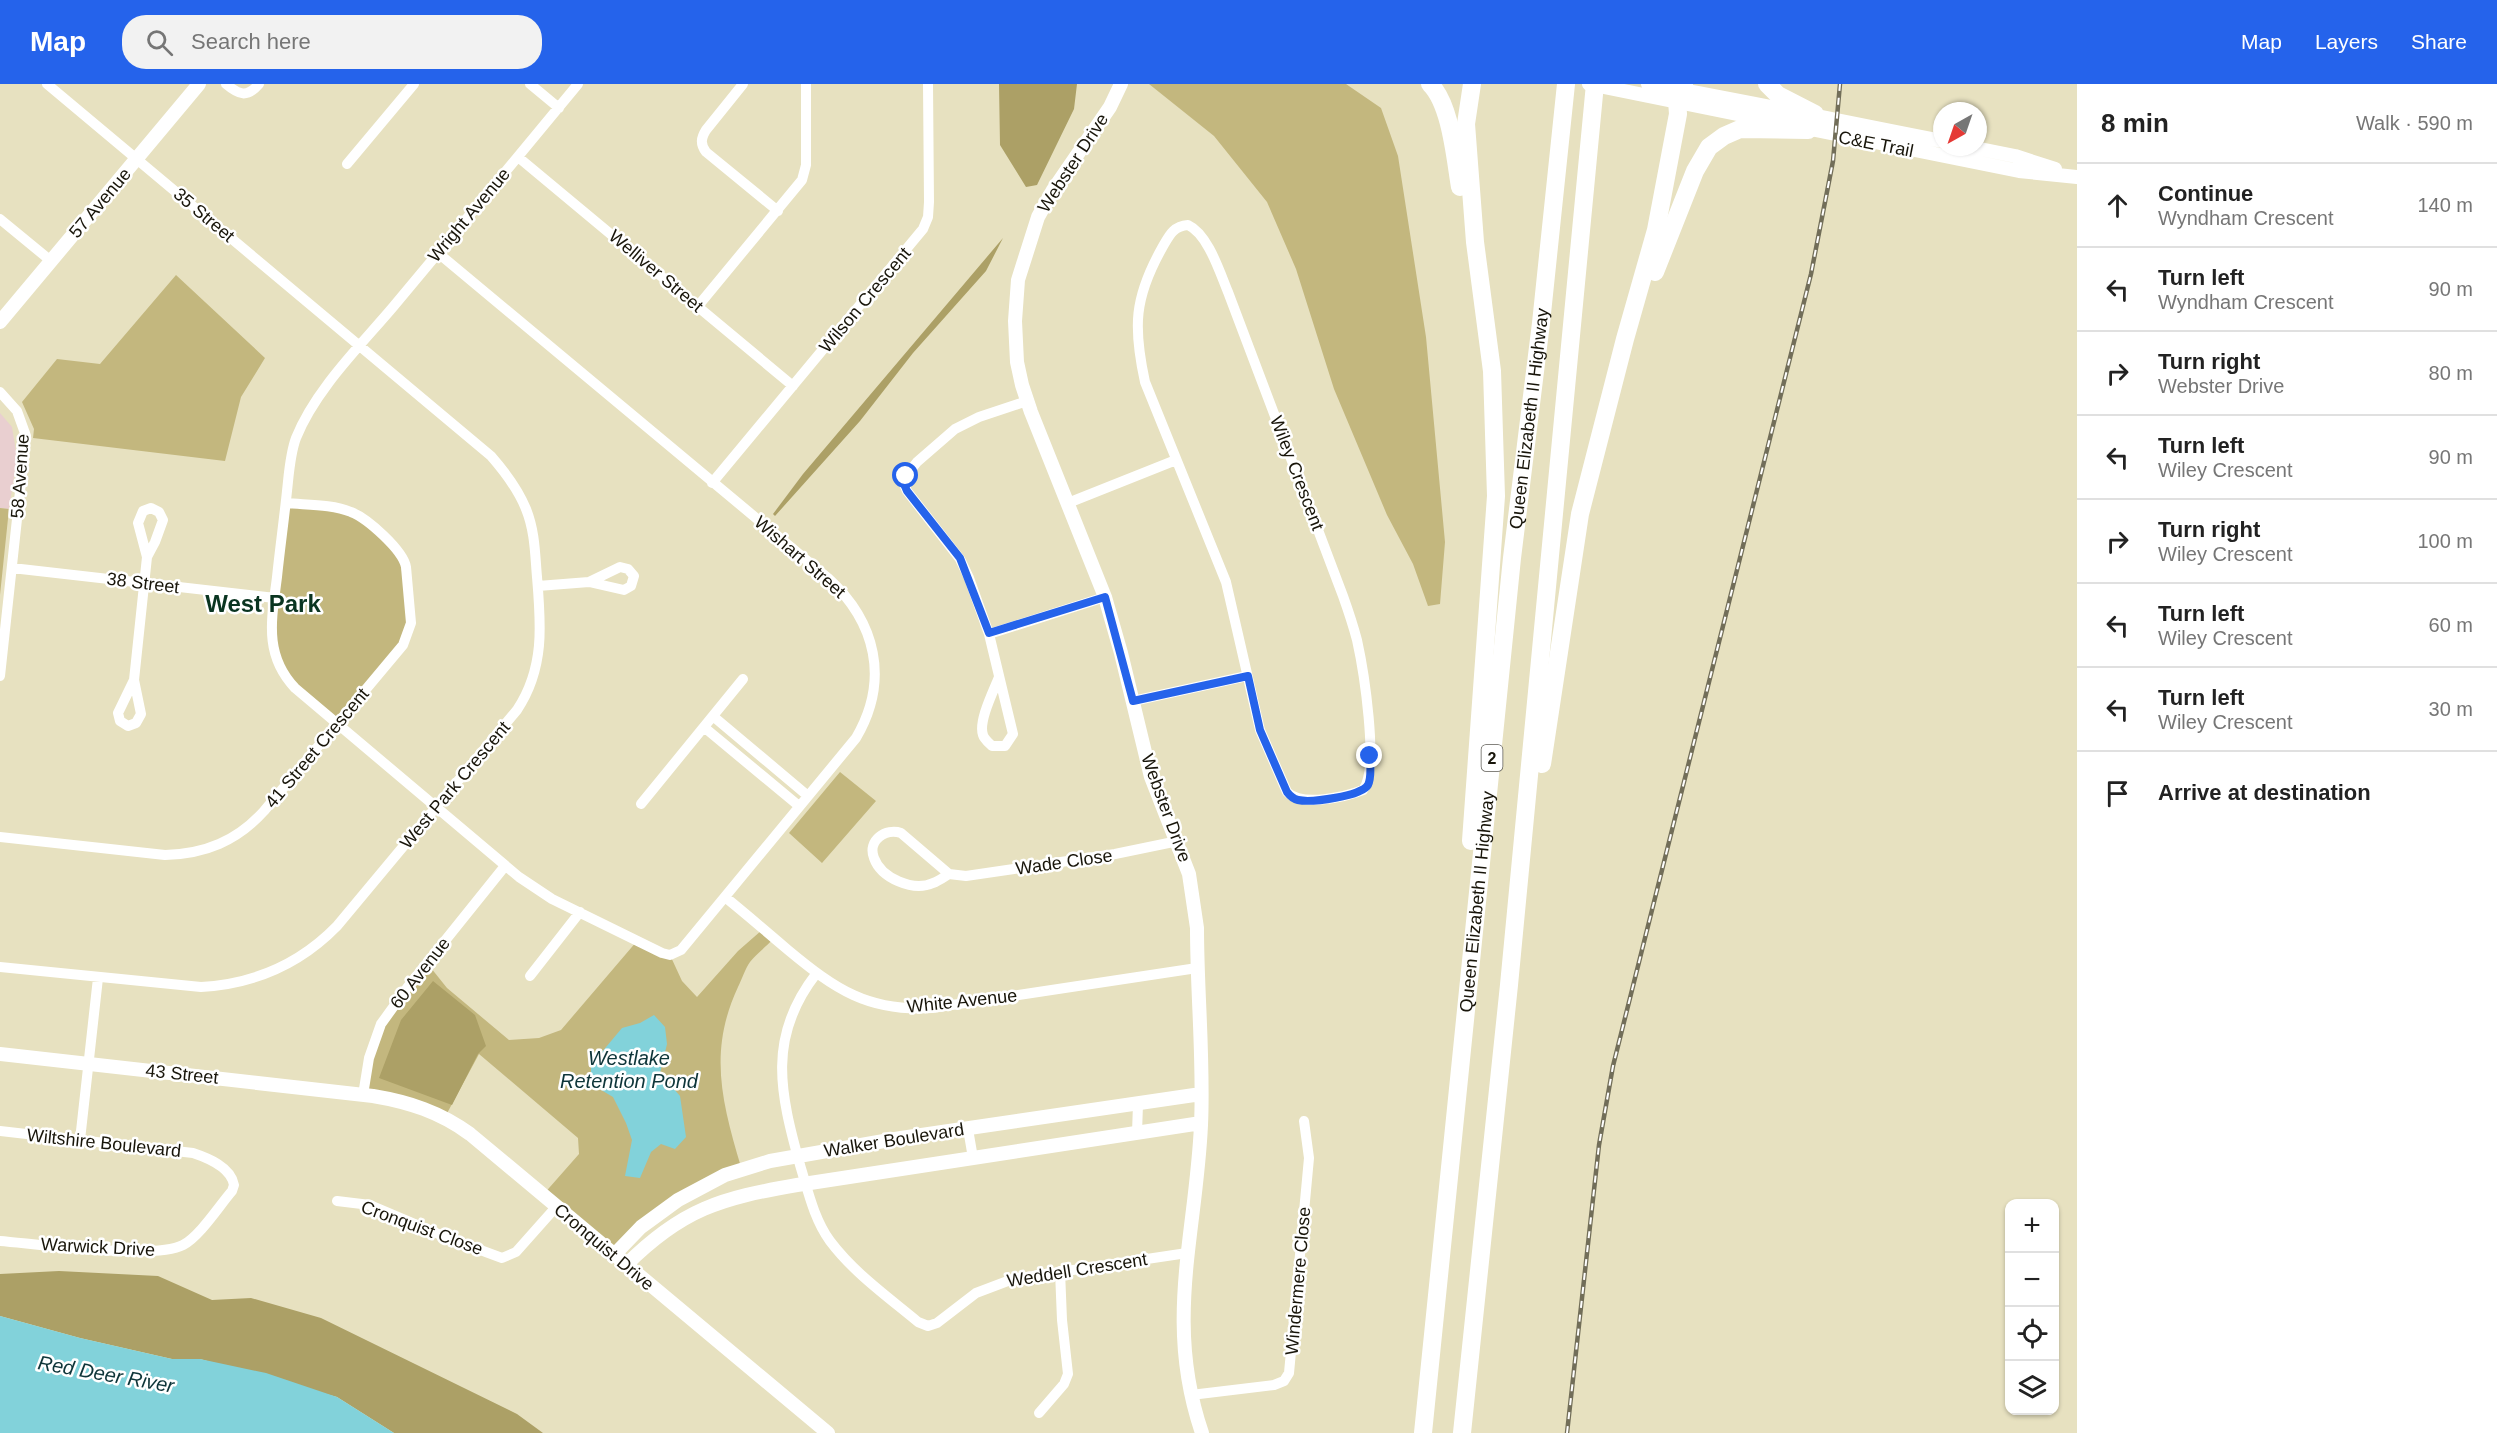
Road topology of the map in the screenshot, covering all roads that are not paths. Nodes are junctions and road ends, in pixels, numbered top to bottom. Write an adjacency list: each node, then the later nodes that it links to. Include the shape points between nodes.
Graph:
1 (47, 84): 25 (street, 35 Street)
2 (199, 84): 25 (street, 57 Avenue)
3 (226, 84): 4 (street, via 244,95)
4 (259, 84)
5 (414, 84): 26 (street)
6 (530, 84): 20 (street)
7 (579, 84): 20 (street, Wright Avenue)
8 (743, 84): 28 (street, via 706,130 702,145)
9 (806, 84): 28 (street, via 805,173)
10 (928, 84): 36 (street, Wilson Crescent, via 930,202 926,223)
11 (1121, 84): 39 (street, Webster Drive, via 1038,217 1023,263 1014,321 1017,362)
12 (1430, 84): 32 (highway, via 1437,91 1448,121)
13 (1472, 84): 32 (highway, via 1466,124)
14 (1566, 84): 79 (highway, Queen Elizabeth II Highway / 2)
15 (1589, 84): 19 (street, via 1622,90)
16 (1596, 84): 76 (highway, Queen Elizabeth II Highway)
17 (1648, 84): 19 (street)
18 (1767, 84): 21 (highway)
19 (1680, 91): 21 (street, C&E Trail); 38 (highway, via 1656,230)
20 (559, 108): 24 (street, Wright Avenue)
21 (1812, 122): 22 (street, C&E Trail, via 1847,122); 27 (street, C&E Trail, via 1844,138 2019,171); 38 (highway, via 1740,129 1709,147 1675,221)
22 (1933, 139)
23 (1987, 150): 27 (street, C&E Trail)
24 (518, 157): 30 (street, Wright Avenue); 33 (street, Welliver Street)
25 (137, 159): 31 (street, 57 Avenue); 35 (street, 35 Street)
26 (347, 164)
27 (2077, 176)
28 (778, 212): 33 (street)
29 (0, 219): 31 (street)
30 (438, 253): 35 (street, Wright Avenue); 41 (street, Wishart Street)
31 (51, 261): 34 (street, 57 Avenue)
32 (1478, 266): 79 (highway, via 1492,371 1496,496 1461,988)
33 (698, 306): 36 (street, Welliver Street)
34 (0, 322)
35 (360, 346): 42 (street, Wright Avenue, via 318,397 301,426 292,453); 48 (street, West Park Crescent, via 499,465 519,495 531,523)
36 (793, 386): 41 (street, Wilson Crescent)
37 (0, 392): 45 (street, 58 Avenue, via 17,411 26,436)
38 (1609, 400): 76 (highway, via 1580,514)
39 (1028, 401): 43 (street, Webster Drive); 51 (street, via 959,426 917,462 904,484 960,558)
40 (1176, 460): 43 (street); 53 (street, Wiley Crescent, via 1226,582); 53 (street, Wiley Crescent, via 1145,382 1137,324 1147,275 1174,230 1188,225 1195,228 1211,252 1228,292 1350,617 1367,704 1370,776 1363,790 1302,801 1289,795 1260,730)
41 (712, 483): 61 (street, Wishart Street, via 839,589 861,617 870,640 875,680 867,717 851,746)
42 (286, 502): 50 (street, Wright Avenue); 59 (street, 41 Street Crescent, via 352,512 395,545 405,560 411,623 407,639)
43 (1068, 503): 49 (street, Webster Drive)
44 (147, 557): 47 (street)
45 (12, 568): 47 (street, 38 Street); 52 (street, 58 Avenue)
46 (589, 582): 48 (street)
47 (144, 583): 50 (street, 38 Street); 56 (street)
48 (538, 586): 64 (street, West Park Crescent, via 540,644 524,698)
49 (1105, 597): 51 (street); 57 (street, Webster Drive)
50 (275, 598): 59 (street, Wishart Street, via 272,634 276,662 295,688)
51 (989, 633): 54 (street)
52 (0, 676)
53 (1248, 676): 57 (street)
54 (999, 677): 54 (street, via 982,728 992,746 1005,746 1013,734)
55 (743, 679): 58 (street)
56 (134, 680)
57 (1133, 701): 66 (street, Webster Drive, via 1151,777)
58 (714, 717): 60 (street); 61 (street)
59 (337, 724): 64 (street, Wishart Street); 65 (street, 41 Street Crescent, via 256,820 235,837 212,848 186,855 165,855)
60 (705, 728): 62 (street); 63 (street)
61 (808, 796): 63 (street, Wishart Street)
62 (641, 804)
63 (799, 806): 69 (street, Wishart Street)
64 (436, 807): 67 (street, Wishart Street); 75 (street, West Park Crescent, via 333,931 309,951 274,970 243,982 201,987)
65 (0, 837)
66 (1178, 841): 68 (street, Wade Close, via 978,875); 72 (street, Webster Drive, via 1194,899)
67 (505, 866): 70 (street, Wishart Street, via 533,887); 81 (street, 60 Avenue, via 381,1023 369,1058)
68 (949, 874): 68 (street, Wade Close, via 901,833 885,832 873,846 877,865 903,884 932,884)
69 (725, 897): 70 (street, Wishart Street, via 681,950 670,955); 73 (street, White Avenue)
70 (580, 912): 74 (street)
71 (0, 967): 75 (street, West Park Crescent)
72 (1197, 968): 73 (street, White Avenue, via 917,1009 858,999); 80 (street, Webster Drive)
73 (816, 974): 89 (street, Weddell Crescent, via 792,1012 782,1054 783,1099)
74 (530, 975)
75 (98, 978): 78 (street)
76 (1509, 985): 105 (highway, Queen Elizabeth II Highway)
77 (0, 1054): 78 (street, 43 Street)
78 (88, 1064): 81 (street, 43 Street); 88 (street)
79 (1460, 1064): 104 (highway, Queen Elizabeth II Highway / 2)
80 (1201, 1094): 82 (street, Walker Boulevard); 84 (street, Webster Drive)
81 (363, 1095): 94 (street, Cronquist Drive, via 411,1103 445,1117)
82 (1138, 1104): 85 (street, Walker Boulevard); 87 (street)
83 (1304, 1121): 100 (street, Windermere Close, via 1309,1158 1289,1373 1284,1381 1274,1385)
84 (1201, 1123): 87 (street, Walker Boulevard); 96 (street, Webster Drive)
85 (968, 1129): 89 (street, Walker Boulevard); 91 (street)
86 (0, 1131): 88 (street, Wiltshire Boulevard)
87 (1137, 1133): 91 (street, Walker Boulevard)
88 (80, 1140): 90 (street, Wiltshire Boulevard)
89 (797, 1155): 92 (street, Weddell Crescent); 97 (street, Walker Boulevard, via 746,1167 694,1191 641,1227)
90 (207, 1158): 95 (street, Warwick Drive, via 231,1177 234,1188 181,1246 164,1251 138,1251)
91 (973, 1158): 92 (street, Walker Boulevard)
92 (805, 1184): 98 (street, Walker Boulevard, via 709,1205 658,1235); 99 (street, Weddell Crescent, via 816,1216 837,1250 860,1274 925,1325 937,1323 970,1297 998,1283)
93 (337, 1201): 94 (street, Cronquist Close, via 370,1205 502,1258 516,1252)
94 (555, 1207): 97 (street, Cronquist Drive)
95 (0, 1241)
96 (1187, 1253): 99 (street, Weddell Crescent); 100 (street, Webster Drive, via 1182,1317)
97 (614, 1255): 98 (street, Cronquist Drive)
98 (626, 1265): 102 (street, Cronquist Drive)
99 (1060, 1271): 101 (street, via 1068,1374)
100 (1191, 1395): 103 (street, Webster Drive)
101 (1039, 1413)
102 (828, 1433)
103 (1202, 1433)
104 (1423, 1433)
105 (1462, 1433)

